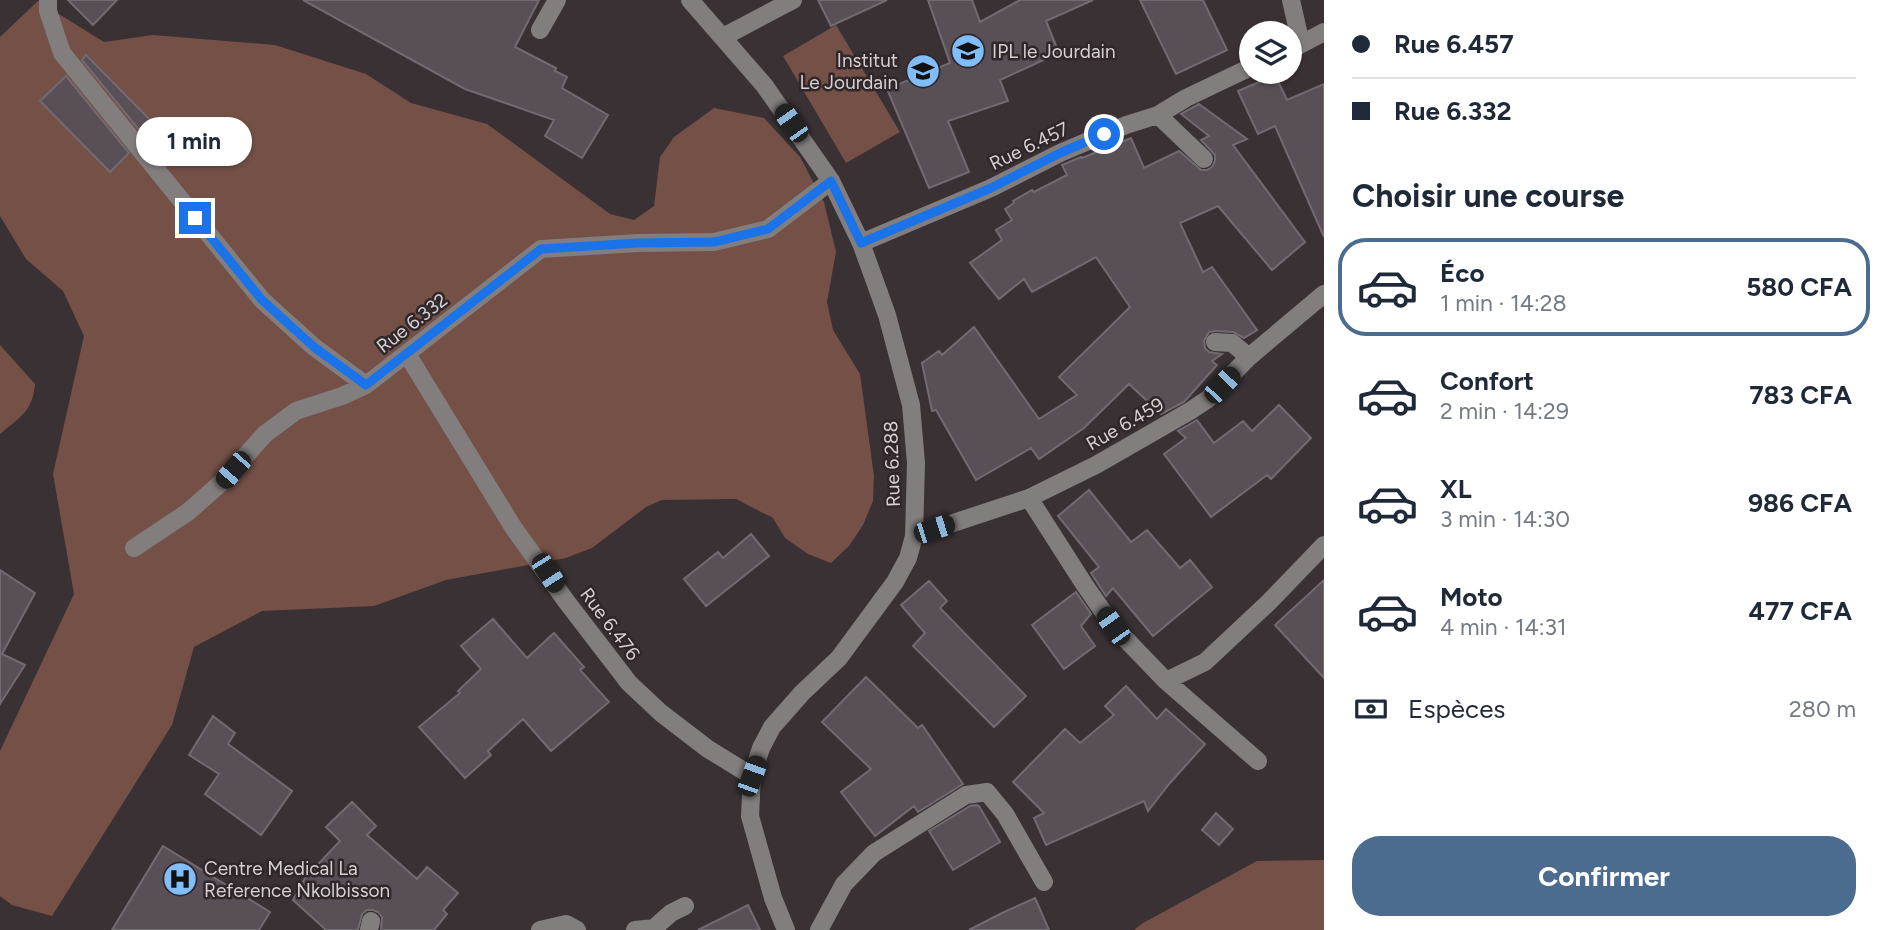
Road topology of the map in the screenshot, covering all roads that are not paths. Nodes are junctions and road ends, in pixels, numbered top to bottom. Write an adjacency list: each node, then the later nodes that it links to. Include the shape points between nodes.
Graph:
1 (48, 0): 20 (street, via 62,53 262,300)
2 (557, 0): 7 (street)
3 (690, 0): 9 (street, Rue 6.288)
4 (793, 0): 9 (street)
5 (1291, 0): 6 (street)
6 (1293, 21)
7 (540, 30)
8 (1324, 32): 10 (street)
9 (723, 37): 14 (street, Rue 6.288, via 764,85)
10 (1302, 44)
11 (1239, 73): 12 (street, Rue 6.457)
12 (1158, 115): 13 (street); 15 (street, Rue 6.457, via 1060,153)
13 (1204, 159)
14 (831, 181): 15 (street, Rue 6.288); 18 (street, Rue 6.332, via 768,229 714,242 541,249)
15 (861, 243): 22 (street, Rue 6.288, via 887,315 911,405 916,463)
16 (1324, 294): 19 (street, Rue 6.459)
17 (1215, 342): 19 (street, via 1232,342)
18 (407, 354): 20 (street, Rue 6.332); 27 (street, Rue 6.476, via 513,527 629,683 708,749)
19 (1249, 357): 21 (street, Rue 6.459, via 1191,411)
20 (366, 385): 24 (street, Rue 6.332, via 296,411 265,434 188,512)
21 (1029, 498): 22 (street, Rue 6.459); 25 (street, via 1113,626)
22 (914, 536): 27 (street, Rue 6.288, via 895,582 847,648 772,727)
23 (1324, 545): 25 (street, via 1205,662)
24 (134, 548)
25 (1166, 681): 26 (street)
26 (1258, 761)
27 (752, 776): 33 (street, Rue 6.288, via 750,816)
28 (1044, 882): 34 (street, via 987,792 966,795 874,853 844,884)
29 (685, 906): 32 (street, via 654,929)
30 (540, 930): 31 (street, via 566,924)
31 (577, 930)
32 (635, 930)
33 (786, 930)
34 (819, 930)

